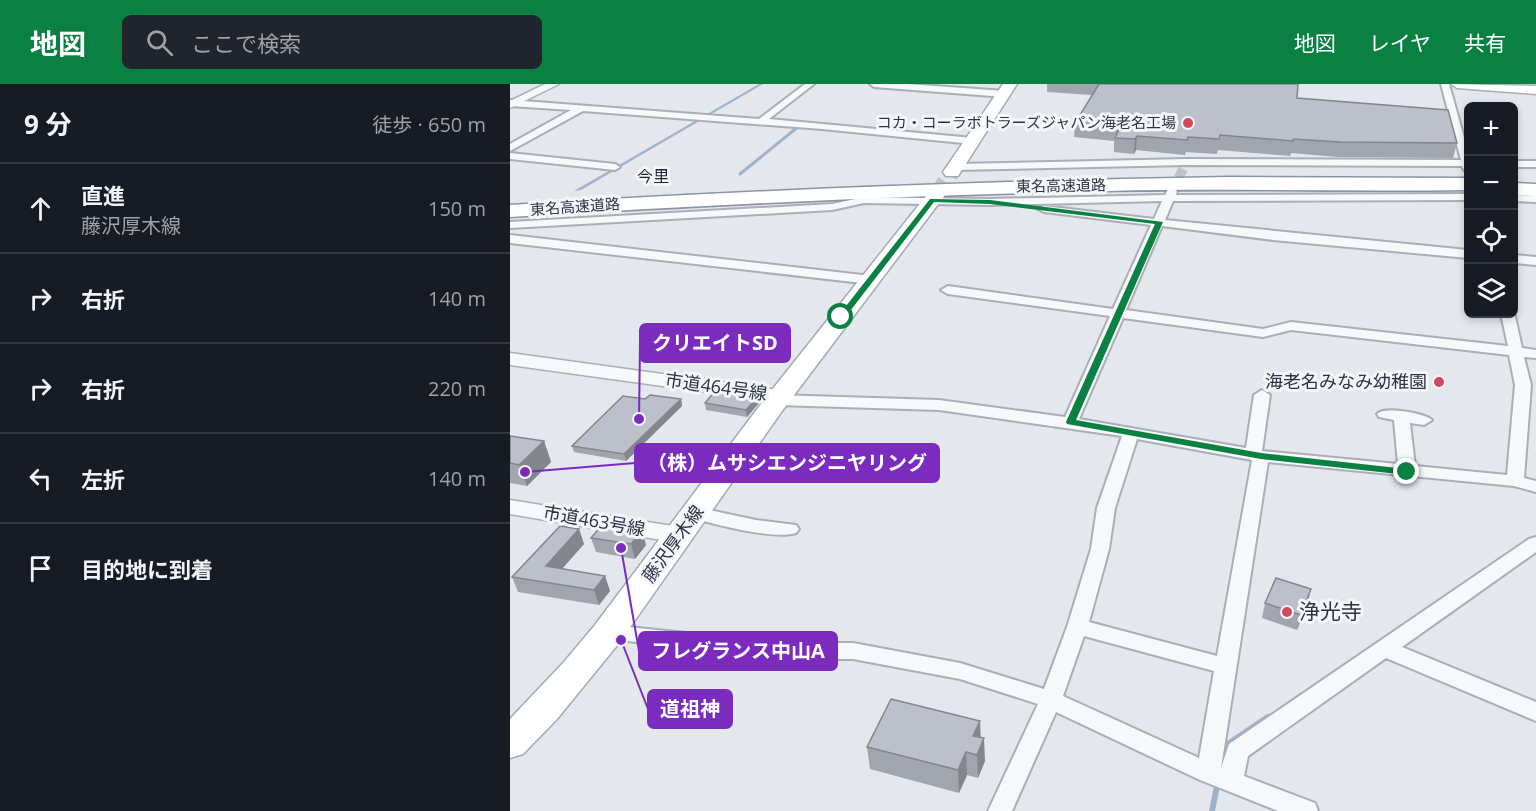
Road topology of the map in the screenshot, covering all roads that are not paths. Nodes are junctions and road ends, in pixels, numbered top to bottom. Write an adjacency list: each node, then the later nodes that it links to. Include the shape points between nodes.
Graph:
1 (554, 84): 8 (street)
2 (810, 84): 10 (street)
3 (874, 84): 6 (street)
4 (1445, 84): 14 (street)
5 (1457, 84): 7 (main road)
6 (1007, 89): 11 (main road, 藤沢厚木線)
7 (1536, 90)
8 (512, 104): 9 (street)
9 (582, 107): 10 (street); 12 (street)
10 (760, 122): 11 (street)
11 (973, 141): 22 (main road, 藤沢厚木線)
12 (510, 148)
13 (510, 156): 17 (street)
14 (1465, 156)
15 (1518, 164): 16 (street)
16 (1536, 164)
17 (615, 167)
18 (1464, 167): 22 (street, via 1185,165)
19 (1464, 167): 22 (highway, 東名高速道路)
20 (1518, 175): 21 (highway)
21 (1536, 176)
22 (941, 184): 24 (highway, 東名高速道路); 25 (highway, 東名高速道路); 34 (street); 37 (street, via 832,207); 42 (main road, 藤沢厚木線)
23 (1536, 185): 26 (highway)
24 (1464, 186)
25 (863, 187): 33 (highway, 東名高速道路, via 757,186); 35 (highway, 東名高速道路)
26 (1518, 187)
27 (1518, 188): 28 (highway)
28 (1536, 190)
29 (1171, 194): 30 (street); 34 (street); 36 (street)
30 (1464, 197)
31 (1518, 198): 32 (street)
32 (1536, 199)
33 (510, 200)
34 (990, 202): 36 (street)
35 (510, 212)
36 (1160, 222): 39 (street); 44 (street)
37 (510, 225)
38 (510, 238): 42 (street)
39 (1464, 254)
40 (1518, 259): 41 (street)
41 (1536, 261)
42 (871, 279): 50 (main road, 藤沢厚木線)
43 (948, 290): 44 (street)
44 (1119, 314): 46 (street, via 1269,334 1292,326); 54 (street)
45 (1509, 318): 46 (street)
46 (1516, 352): 47 (street); 58 (street, via 1523,385)
47 (1536, 354)
48 (510, 358): 50 (street, 市道464号線)
49 (1262, 395): 56 (street)
50 (778, 398): 54 (street, via 939,405); 61 (main road, 藤沢厚木線)
51 (1385, 414): 52 (street)
52 (1402, 417): 53 (street); 57 (street)
53 (1424, 420)
54 (1070, 422): 55 (street)
55 (1131, 432): 56 (street); 64 (street, via 1106,508 1100,549)
56 (1257, 455): 57 (street); 67 (street)
57 (1407, 472): 58 (street)
58 (1515, 481): 59 (street)
59 (1536, 487)
60 (510, 507): 61 (street, 市道463号線)
61 (687, 524): 62 (street); 65 (main road, 藤沢厚木線)
62 (790, 529)
63 (1536, 543): 66 (street)
64 (1077, 627): 67 (street); 68 (street)
65 (609, 633): 68 (street, via 782,651 860,652 960,670); 70 (main road, 藤沢厚木線, via 548,707)
66 (1386, 649): 69 (street); 71 (street, via 1237,751)
67 (1226, 666): 71 (street)
68 (1051, 700): 71 (street); 72 (street)
69 (1536, 712)
70 (510, 743)
71 (1220, 778): 73 (street)
72 (1000, 811)
73 (1306, 811)

